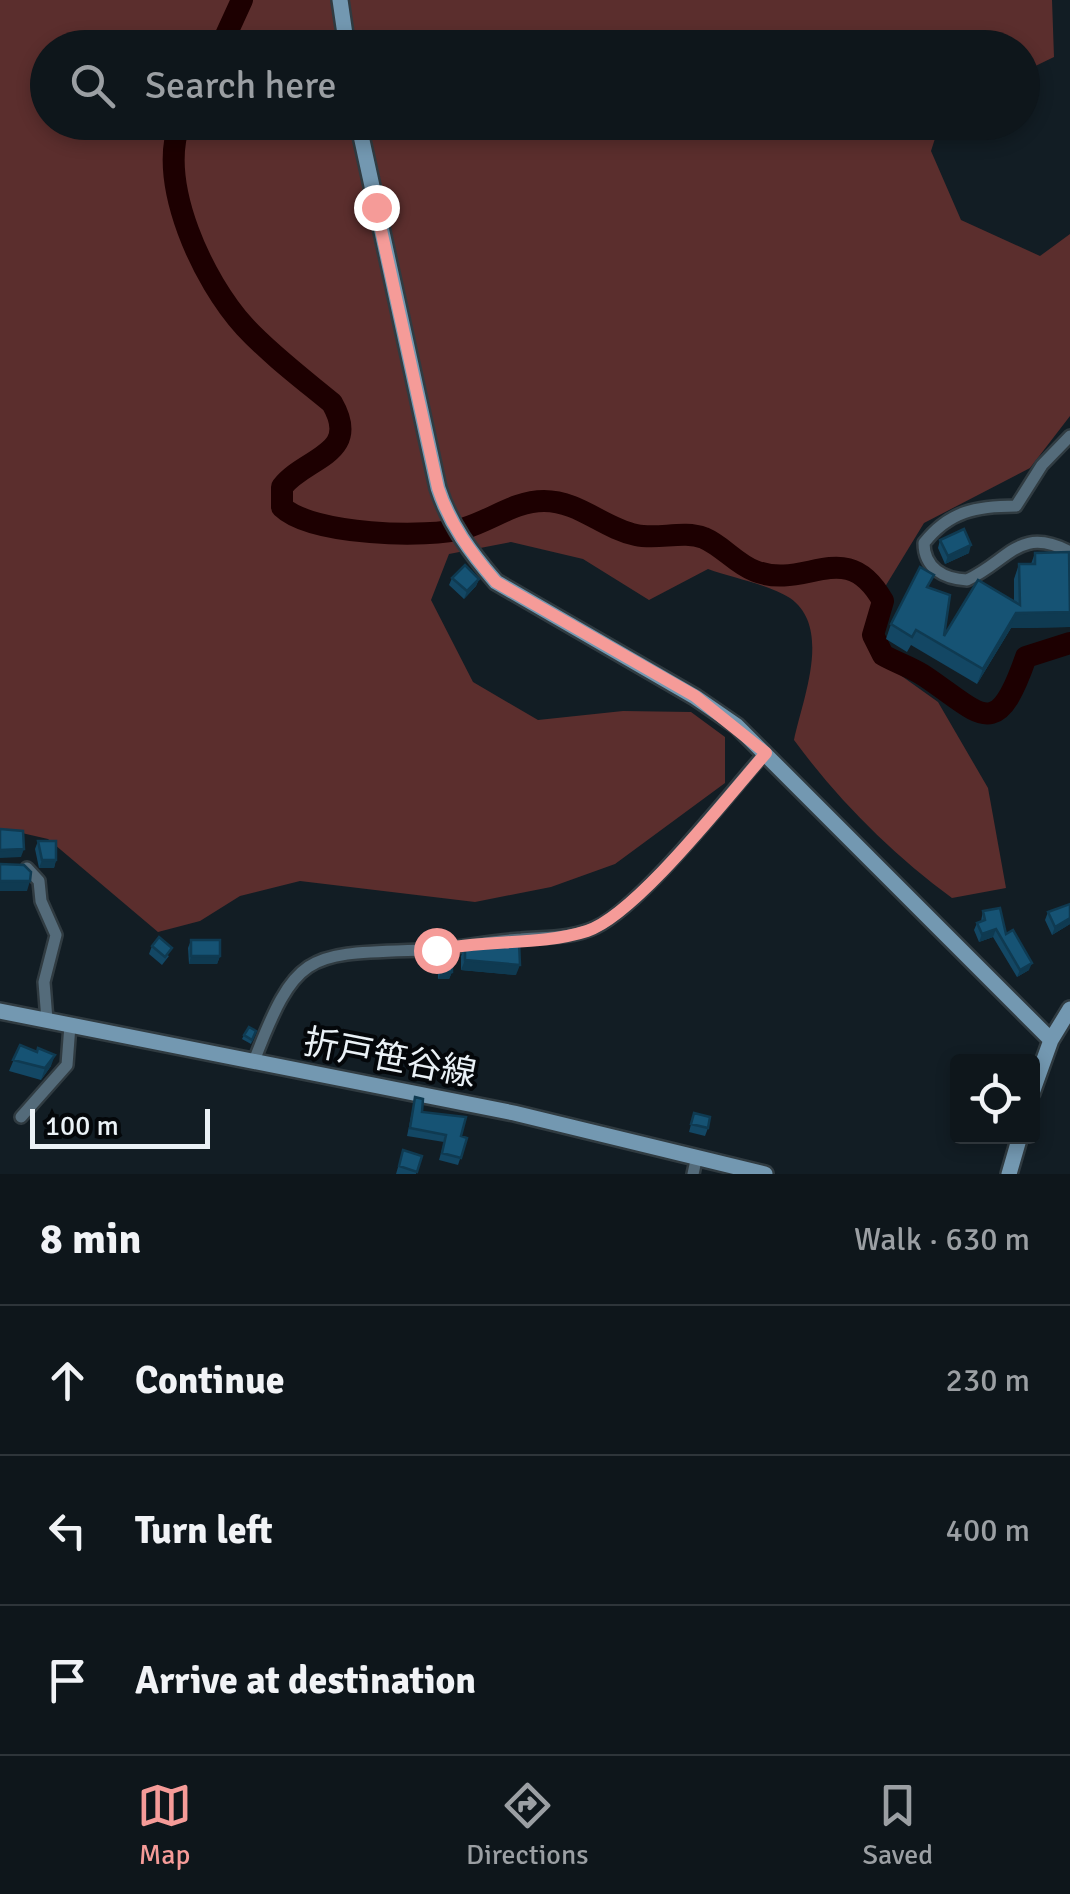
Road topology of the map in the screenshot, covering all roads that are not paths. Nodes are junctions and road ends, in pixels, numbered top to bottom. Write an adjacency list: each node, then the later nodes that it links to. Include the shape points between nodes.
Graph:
1 (340, 0): 2 (street)
2 (344, 30)
3 (362, 140): 6 (street, via 438,488 468,548 496,582 695,696)
4 (1070, 436): 5 (street, via 1016,506 969,509 946,519 924,544 924,554 940,574 967,580 1025,543 1050,541)
5 (1070, 552)
6 (766, 753): 12 (street); 13 (street, via 630,902 601,924 558,936 436,950 337,954 294,979)
7 (27, 868): 10 (street, via 39,880 56,935 44,982)
8 (1070, 1009): 12 (street)
9 (0, 1011): 10 (street, 折戸笹谷線)
10 (47, 1020): 11 (street, 折戸笹谷線)
11 (70, 1025): 13 (street, 折戸笹谷線); 15 (street, via 67,1065)
12 (1050, 1040): 14 (street)
13 (254, 1062): 17 (street, 折戸笹谷線)
14 (1040, 1069)
15 (20, 1118)
16 (1018, 1144): 20 (street)
17 (697, 1156): 18 (street); 19 (street, 折戸笹谷線)
18 (692, 1174)
19 (765, 1174)
20 (1009, 1174)

